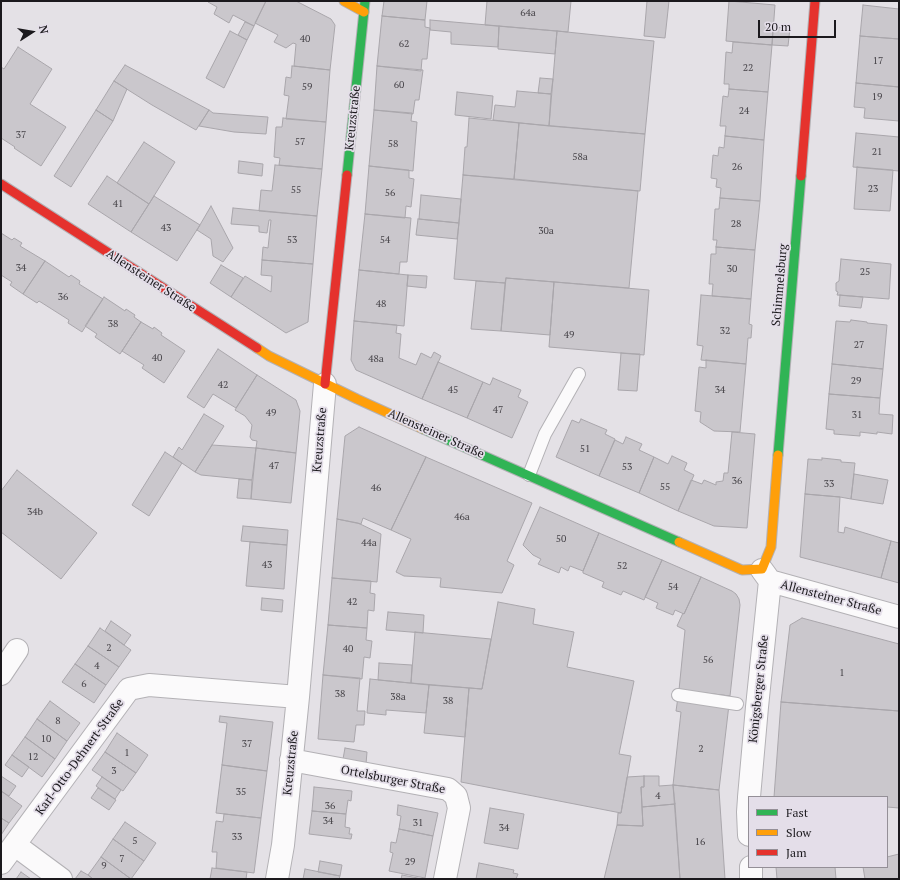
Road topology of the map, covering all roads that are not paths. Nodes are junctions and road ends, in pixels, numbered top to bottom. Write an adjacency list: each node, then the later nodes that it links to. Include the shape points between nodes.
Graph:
1 (344, 1): 4 (street)
2 (365, 1): 4 (street, Kreuzstraße)
3 (815, 1): 9 (street, Schimmelsburg, via 771,547)
4 (364, 12): 7 (street, Kreuzstraße)
5 (1, 184): 7 (street, Allensteiner Straße, via 269,356)
6 (579, 374): 8 (lane, via 545,434)
7 (325, 384): 8 (street, Allensteiner Straße); 14 (street, Kreuzstraße)
8 (529, 475): 9 (street, Allensteiner Straße, via 742,570)
9 (766, 575): 10 (street, Allensteiner Straße); 17 (street, Königsberger Straße)
10 (899, 617)
11 (17, 650): 12 (street)
12 (1, 674)
13 (678, 695): 15 (lane)
14 (298, 697): 16 (street, Kreuzstraße); 18 (street, Karl-Otto-Dehnert-Straße, via 149,685 129,689)
15 (737, 704)
16 (291, 760): 22 (street, Kreuzstraße, via 283,845); 23 (street, Ortelsburger Straße, via 448,789 456,796 459,808)
17 (749, 796)
18 (15, 845): 19 (street, Karl-Otto-Dehnert-Straße); 21 (street)
19 (1, 863)
20 (751, 868): 24 (street)
21 (61, 879)
22 (276, 879)
23 (445, 879)
24 (751, 879)

